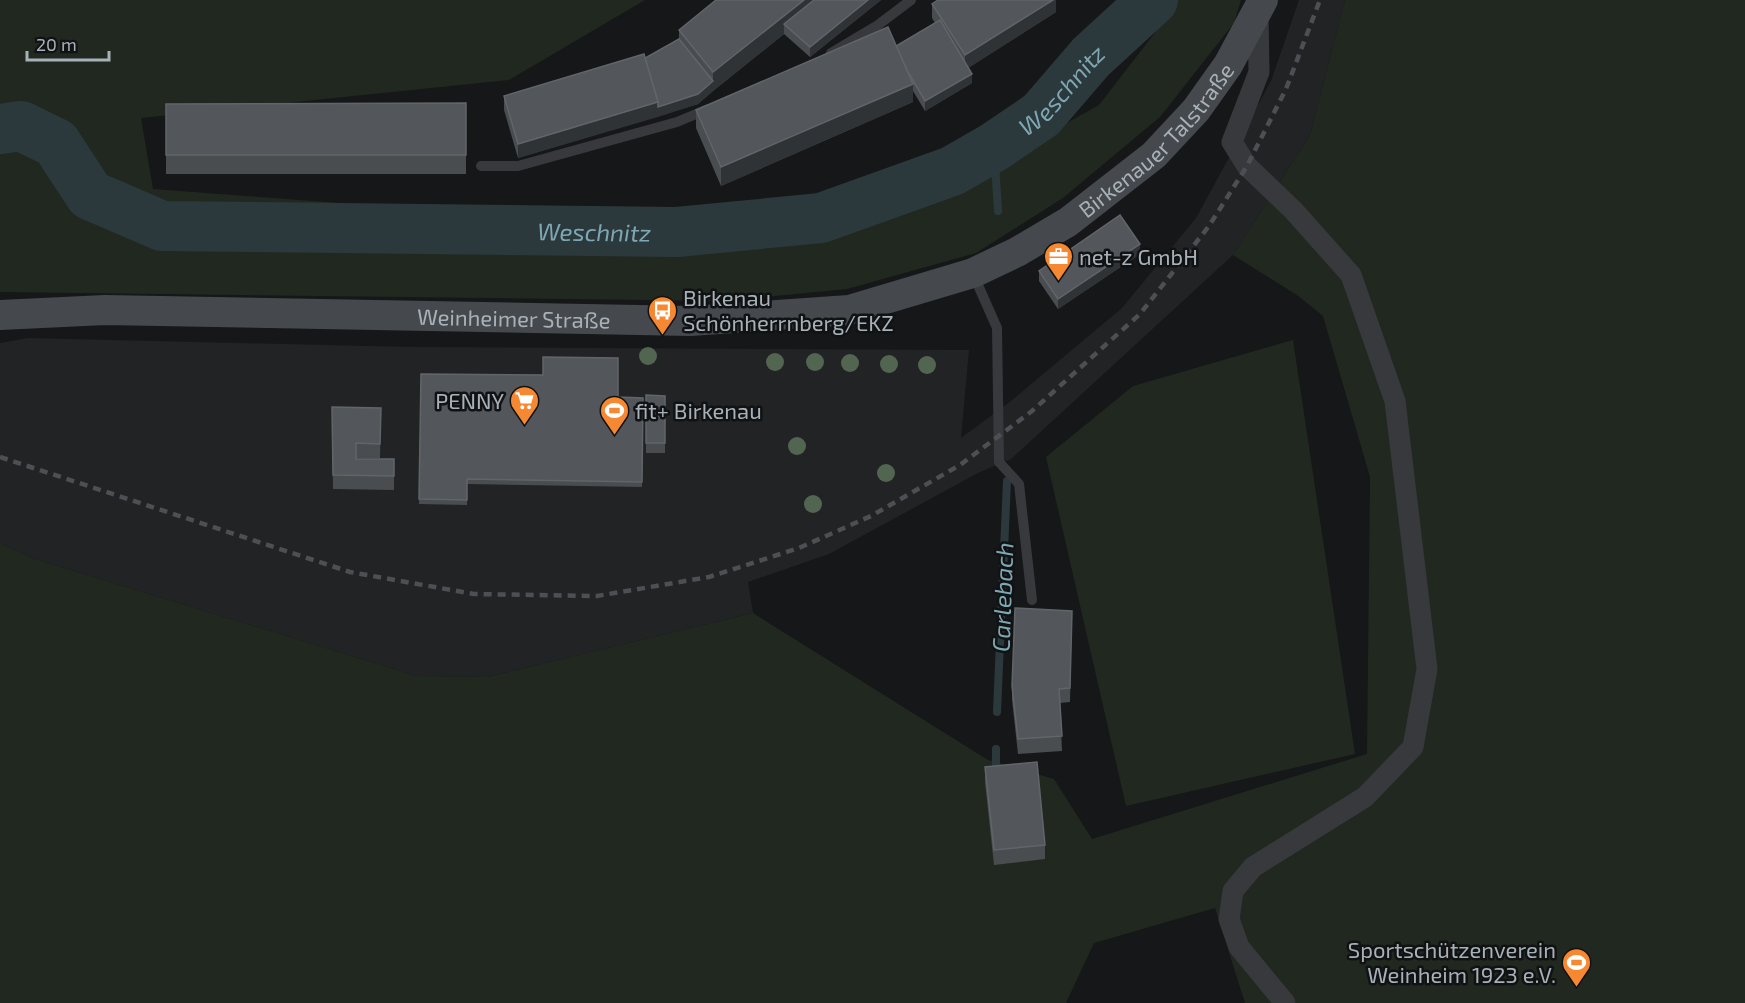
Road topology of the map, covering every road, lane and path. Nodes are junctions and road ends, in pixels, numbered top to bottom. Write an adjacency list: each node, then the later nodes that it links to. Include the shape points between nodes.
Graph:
1 (911, 0): 3 (lane)
2 (1261, 6): 6 (main road, Birkenauer Talstraße, via 1196,110 1154,155 1068,222); 10 (street, via 1259,72 1232,142 1247,166 1351,275 1395,401 1427,669 1413,747 1365,797 1253,867 1233,891 1229,919 1239,947)
3 (821, 59)
4 (718, 104): 5 (lane, via 677,122 518,166)
5 (481, 166)
6 (1017, 252): 7 (main road, Weinheimer Straße)
7 (973, 273): 8 (main road, Weinheimer Straße, via 849,310 726,320 105,310); 9 (lane, via 997,328 999,462 1019,484)
8 (0, 315)
9 (1032, 600)
10 (1285, 1003)

